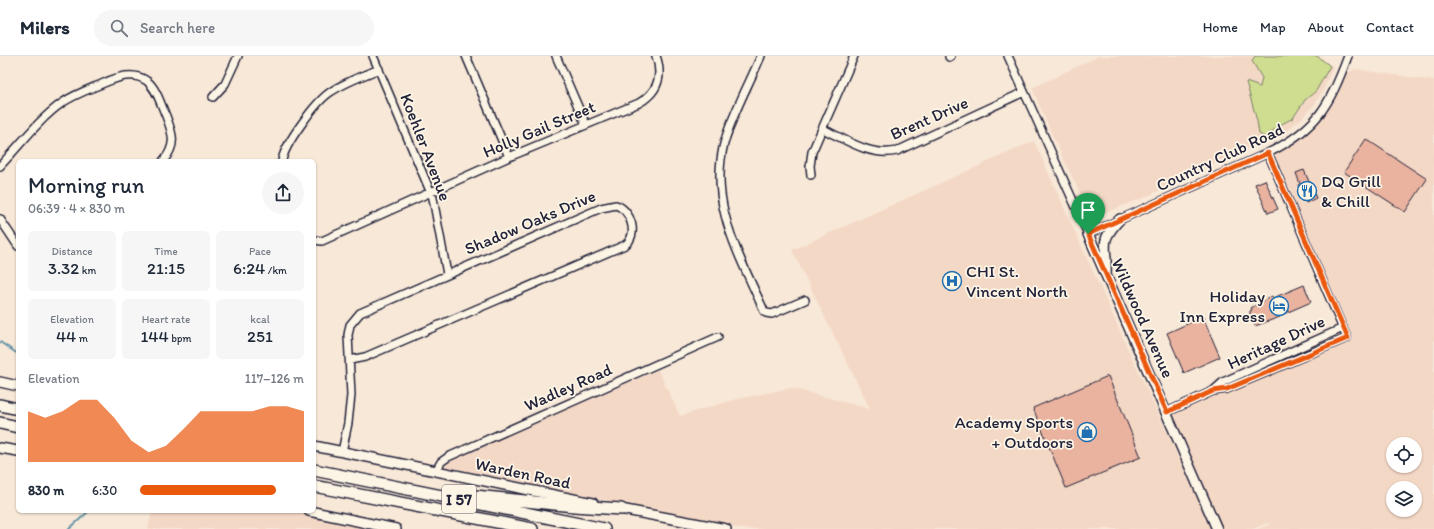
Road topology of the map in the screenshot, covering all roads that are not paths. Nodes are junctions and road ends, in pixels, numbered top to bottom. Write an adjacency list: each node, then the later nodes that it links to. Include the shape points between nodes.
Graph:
1 (238, 56): 12 (street, via 225,84)
2 (373, 56): 10 (street, Koehler Avenue)
3 (466, 56): 16 (street)
4 (556, 56): 13 (street)
5 (656, 56): 13 (street, Holly Gail Street, via 660,74 656,88 650,95)
6 (761, 56): 29 (street, via 725,140 720,168 720,196 727,223 764,311 772,314)
7 (854, 56): 14 (street)
8 (1008, 56): 11 (street, Wildwood Avenue)
9 (1348, 56): 15 (street, Country Club Road, via 1329,101 1318,117 1299,135)
10 (378, 69): 18 (street, via 334,89 323,98 287,145); 21 (street, Koehler Avenue)
11 (1024, 92): 14 (street, Brent Drive, via 889,153 868,150); 24 (street, Wildwood Avenue)
12 (213, 97)
13 (586, 126): 16 (street, Holly Gail Street)
14 (823, 129): 20 (street, via 812,152)
15 (1268, 153): 23 (street, Country Club Road); 30 (street)
16 (509, 157): 21 (street, Holly Gail Street)
17 (165, 159): 19 (street, via 172,144 171,128 152,86 131,75 114,79 63,102)
18 (283, 159)
19 (0, 166)
20 (811, 175)
21 (431, 193): 25 (street, Holly Gail Street, via 322,241); 27 (street, Koehler Avenue)
22 (0, 219): 26 (street)
23 (1120, 219): 24 (street, Country Club Road); 28 (main road, via 1107,234)
24 (1088, 234): 28 (main road, Wildwood Avenue)
25 (316, 240)
26 (16, 243)
27 (447, 274): 32 (street, Shadow Oaks Drive, via 354,318 349,330); 32 (street, Shadow Oaks Drive, via 612,204 625,210 634,230 627,244 365,357)
28 (1106, 275): 38 (main road, Wildwood Avenue)
29 (805, 300)
30 (1344, 328): 35 (street, Heritage Drive, via 1223,382); 35 (street, Heritage Drive, via 1348,338 1227,389)
31 (718, 337): 46 (street, Wadley Road, via 448,456)
32 (350, 360): 44 (street, Shadow Oaks Drive, via 351,394)
33 (0, 382): 34 (main road)
34 (16, 386)
35 (1213, 391): 38 (street, Heritage Drive)
36 (0, 405): 37 (highway)
37 (16, 409)
38 (1167, 412): 55 (main road, Wildwood Avenue)
39 (0, 423): 40 (highway)
40 (16, 427)
41 (316, 446): 44 (main road, Warden Road)
42 (0, 448): 43 (main road)
43 (16, 451)
44 (342, 452): 46 (main road, Warden Road)
45 (316, 470): 48 (highway, I 57)
46 (436, 471): 49 (main road, Warden Road)
47 (316, 486): 52 (highway, I 57)
48 (410, 489): 49 (highway); 53 (highway, I 57)
49 (621, 509): 54 (main road, Warden Road)
50 (316, 512): 51 (main road)
51 (396, 529)
52 (532, 529)
53 (604, 529)
54 (726, 529)
55 (1217, 529)

